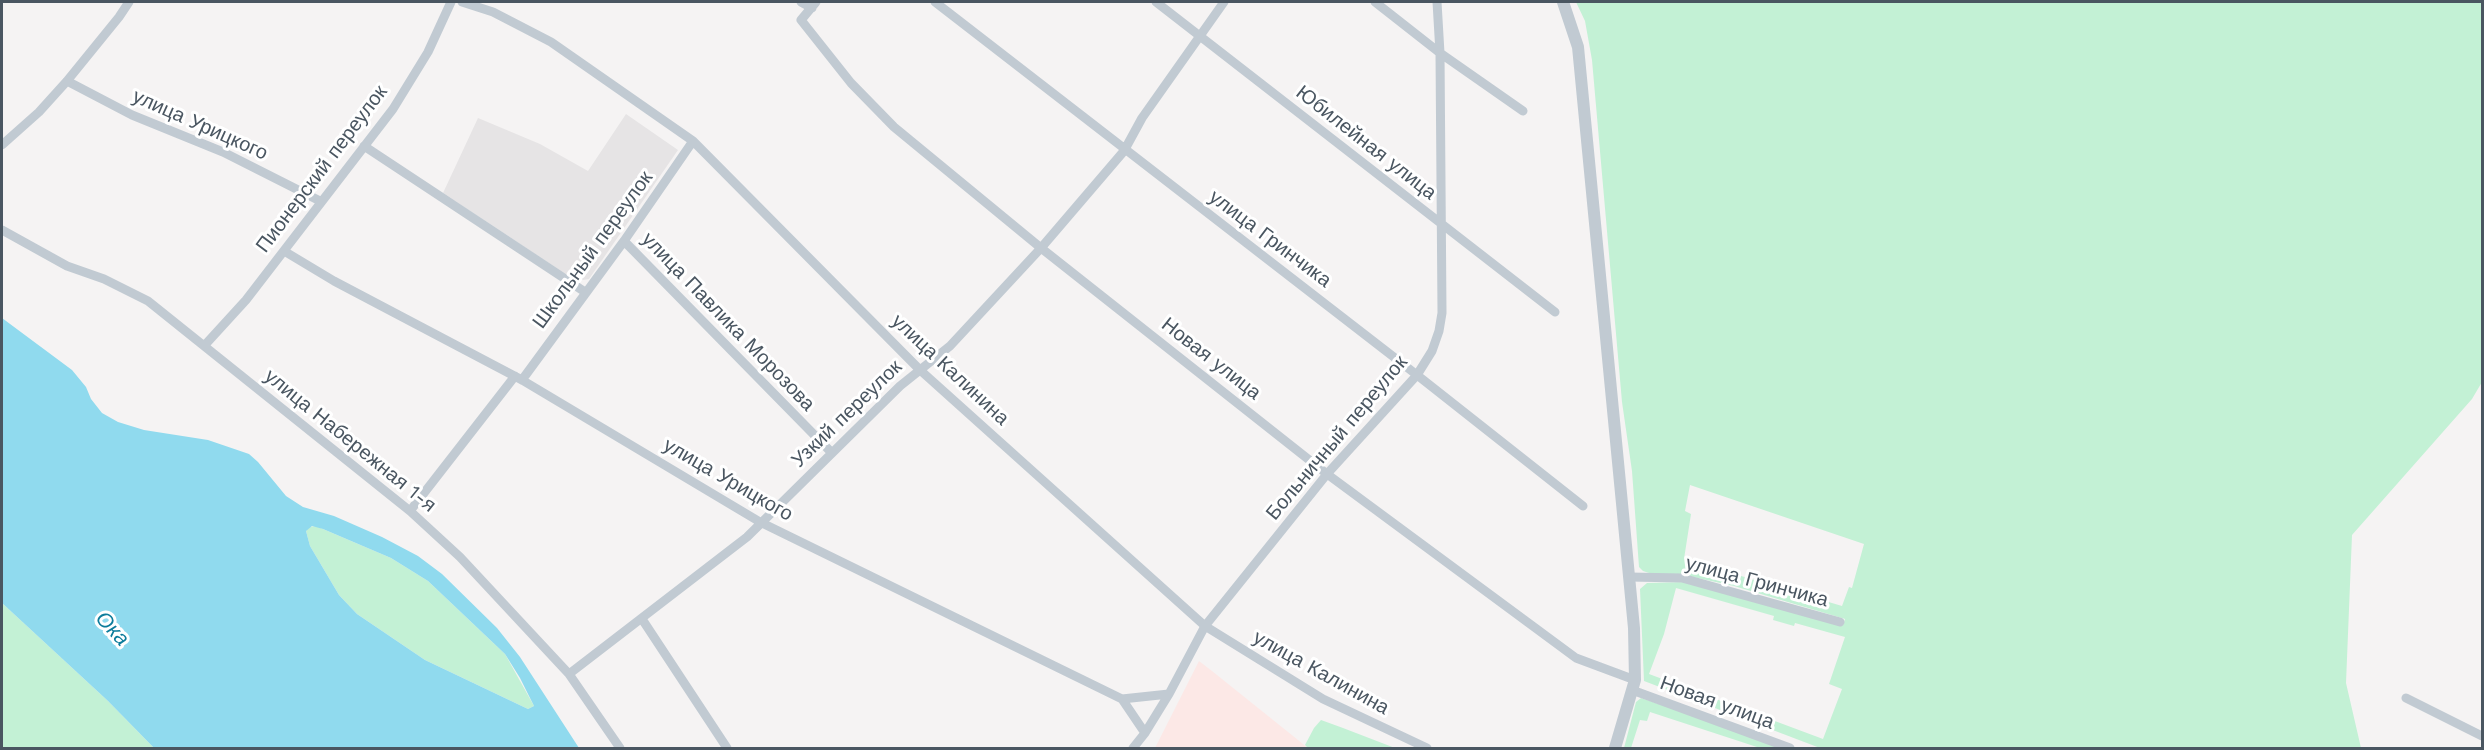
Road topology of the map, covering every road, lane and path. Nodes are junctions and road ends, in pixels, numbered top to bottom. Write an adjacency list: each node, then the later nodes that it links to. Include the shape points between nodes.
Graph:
1 (129, 2): 14 (street)
2 (451, 2): 18 (street, Пионерский переулок, via 428,52 393,109)
3 (462, 2): 16 (street, улица Калинина, via 493,12 551,42)
4 (801, 2): 11 (street)
5 (934, 2): 19 (street, улица Гринчика)
6 (1156, 2): 12 (street, Юбилейная улица)
7 (1224, 2): 12 (street, Узкий переулок)
8 (1375, 2): 13 (street)
9 (1437, 2): 13 (street, Больничный переулок)
10 (1563, 2): 37 (street, via 1578,47)
11 (814, 5): 24 (street, Новая улица, via 801,20 851,83 894,127)
12 (1200, 34): 19 (street, Узкий переулок); 21 (street, Юбилейная улица)
13 (1440, 53): 15 (street); 21 (street, Больничный переулок)
14 (67, 81): 17 (street); 20 (street, улица Урицкого, via 132,116 224,152)
15 (1523, 111)
16 (693, 141): 23 (street, Школьный переулок); 29 (street, улица Калинина)
17 (2, 145)
18 (364, 146): 20 (street, Пионерский переулок); 26 (street)
19 (1124, 151): 24 (street, Узкий переулок); 30 (street, улица Гринчика)
20 (320, 201): 25 (street, Пионерский переулок)
21 (1442, 226): 27 (street, Юбилейная улица); 30 (street, Больничный переулок, via 1439,332)
22 (2, 230): 28 (street, улица Набережная 1-я, via 67,266 147,301)
23 (624, 241): 26 (street, Школьный переулок); 32 (street, улица Павлика Морозова)
24 (1041, 248): 29 (street, Узкий переулок, via 950,346); 33 (street, Новая улица)
25 (284, 251): 28 (street, Пионерский переулок); 31 (street, улица Урицкого)
26 (585, 292): 31 (street, Школьный переулок)
27 (1555, 312)
28 (204, 346): 35 (street, улица Набережная 1-я)
29 (920, 370): 32 (street, Узкий переулок); 40 (street, улица Калинина)
30 (1417, 375): 33 (street, Больничный переулок); 34 (street, улица Гринчика)
31 (519, 378): 35 (street, Школьный переулок); 36 (street, улица Урицкого)
32 (832, 453): 36 (street, Узкий переулок)
33 (1327, 474): 40 (street, Больничный переулок); 42 (street, Новая улица, via 1576,658)
34 (1582, 506)
35 (410, 511): 41 (street, улица Набережная 1-я, via 460,557)
36 (760, 522): 38 (street, Узкий переулок, via 747,537); 45 (street, улица Урицкого)
37 (1629, 577): 39 (street, улица Гринчика, via 1682,578); 42 (street, via 1634,628)
38 (642, 619): 41 (street, Узкий переулок); 49 (street)
39 (1840, 622)
40 (1205, 626): 43 (street, Больничный переулок); 51 (street, улица Калинина, via 1323,699)
41 (569, 674): 48 (street, улица Набережная 1-я)
42 (1633, 685): 52 (street); 53 (street, Новая улица)
43 (1169, 694): 45 (street); 46 (street, Больничный переулок)
44 (2406, 698): 47 (street)
45 (1122, 699): 46 (street)
46 (1145, 733): 50 (street, Больничный переулок)
47 (2482, 736)
48 (620, 748)
49 (727, 748)
50 (1133, 748)
51 (1426, 748)
52 (1615, 748)
53 (1790, 748)

